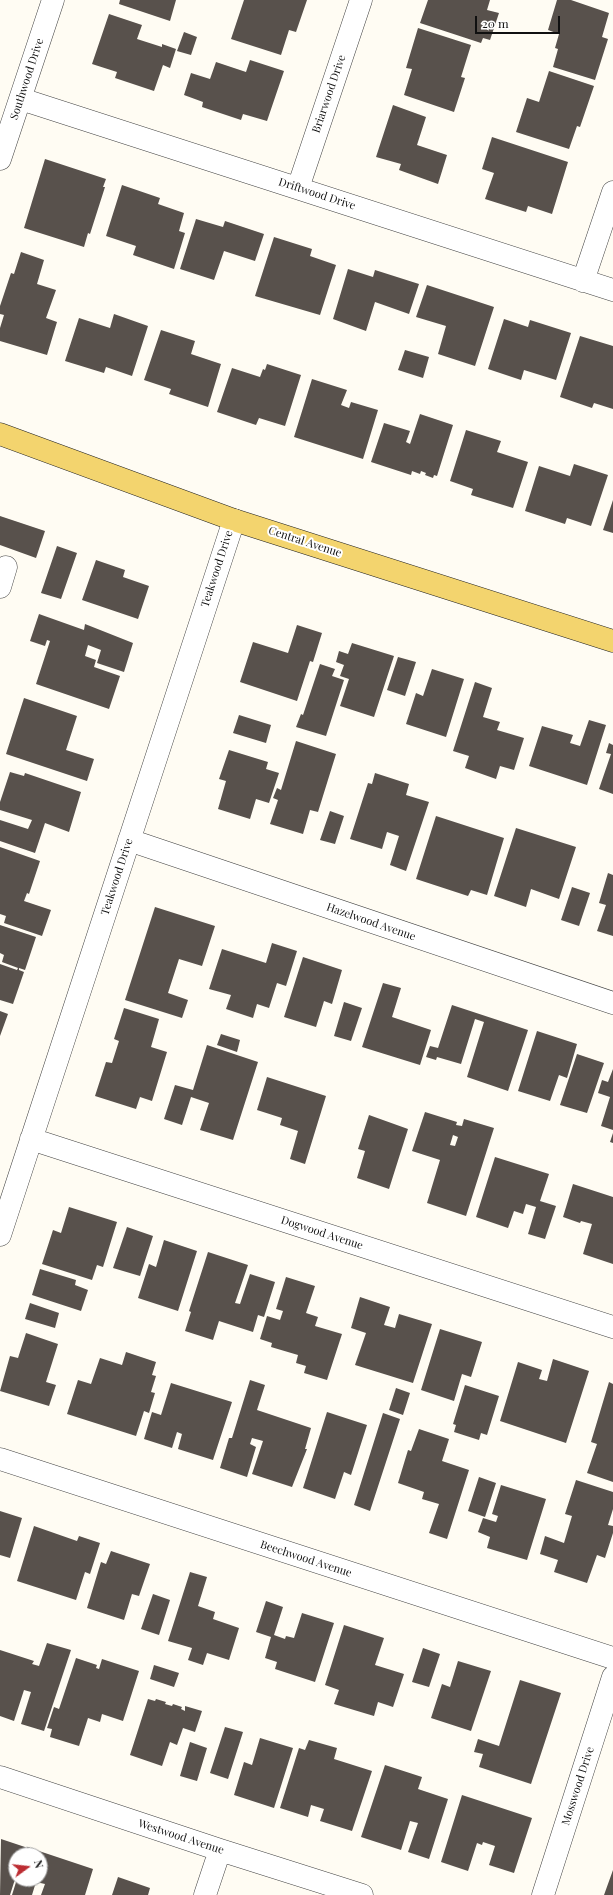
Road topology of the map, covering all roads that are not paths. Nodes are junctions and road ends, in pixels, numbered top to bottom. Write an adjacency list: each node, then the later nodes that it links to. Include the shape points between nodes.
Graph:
1 (53, 0): 3 (street, Southwood Drive)
2 (361, 0): 5 (street, Briarwood Drive)
3 (21, 98): 4 (street, Southwood Drive); 5 (street, Driftwood Drive)
4 (0, 159)
5 (298, 188): 7 (street, Driftwood Drive)
6 (613, 192): 7 (street)
7 (583, 281): 8 (street, Driftwood Drive)
8 (613, 290)
9 (0, 434): 10 (main road, Central Avenue)
10 (234, 520): 11 (main road, Central Avenue); 12 (street, Teakwood Drive)
11 (613, 641)
12 (129, 840): 13 (street, Hazelwood Avenue); 14 (street, Teakwood Drive)
13 (613, 1003)
14 (31, 1139): 15 (street, Teakwood Drive); 16 (street, Dogwood Avenue)
15 (0, 1235)
16 (613, 1327)
17 (0, 1459): 18 (street, Beechwood Avenue)
18 (613, 1658)
19 (613, 1677): 24 (street, Mosswood Drive)
20 (0, 1777): 21 (street, Westwood Avenue)
21 (220, 1850): 22 (street); 23 (street, Westwood Avenue)
22 (205, 1895)
23 (362, 1895)
24 (543, 1895)

